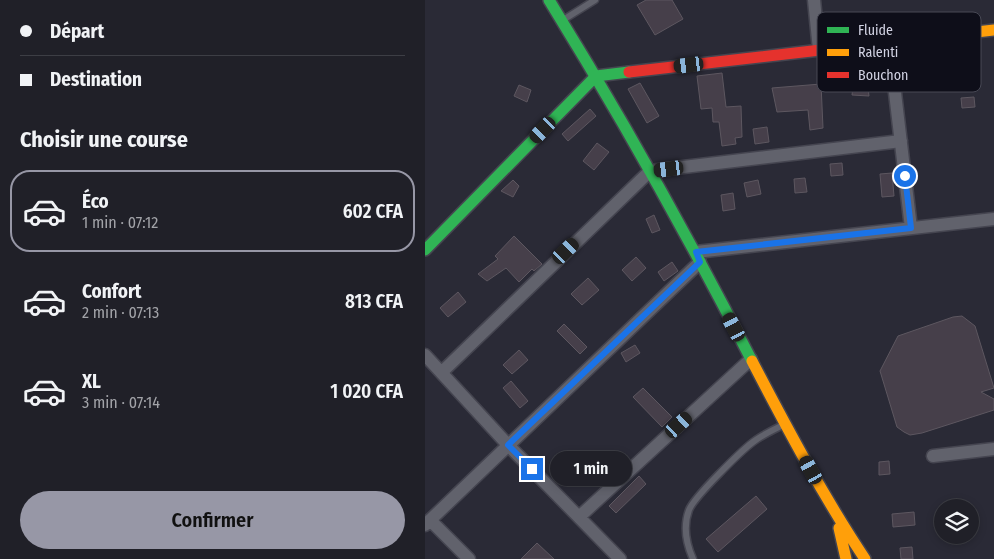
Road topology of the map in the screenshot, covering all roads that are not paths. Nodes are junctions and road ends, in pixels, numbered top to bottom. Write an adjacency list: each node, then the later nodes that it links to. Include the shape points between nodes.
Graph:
1 (549, 0): 4 (street)
2 (595, 0): 4 (lane)
3 (814, 0): 5 (street)
4 (562, 20): 9 (street)
5 (817, 30)
6 (994, 30): 7 (street)
7 (981, 31)
8 (817, 50): 9 (street)
9 (596, 76): 12 (street); 15 (street)
10 (895, 92): 11 (street)
11 (901, 141): 12 (street); 14 (street)
12 (649, 171): 16 (street); 19 (street)
13 (994, 220): 14 (street)
14 (911, 228): 16 (street)
15 (425, 250)
16 (698, 257): 18 (street); 21 (street)
17 (425, 355): 19 (street)
18 (751, 359): 20 (street); 25 (street)
19 (442, 372): 21 (street)
20 (785, 424): 24 (street); 29 (lane, via 745,449 690,507 685,533)
21 (508, 445): 25 (street); 26 (street)
22 (994, 449): 23 (street)
23 (933, 456)
24 (837, 516): 30 (street); 31 (street)
25 (579, 517): 28 (street)
26 (428, 522): 27 (street)
27 (469, 559)
28 (620, 559)
29 (693, 559)
30 (846, 559)
31 (865, 559)

